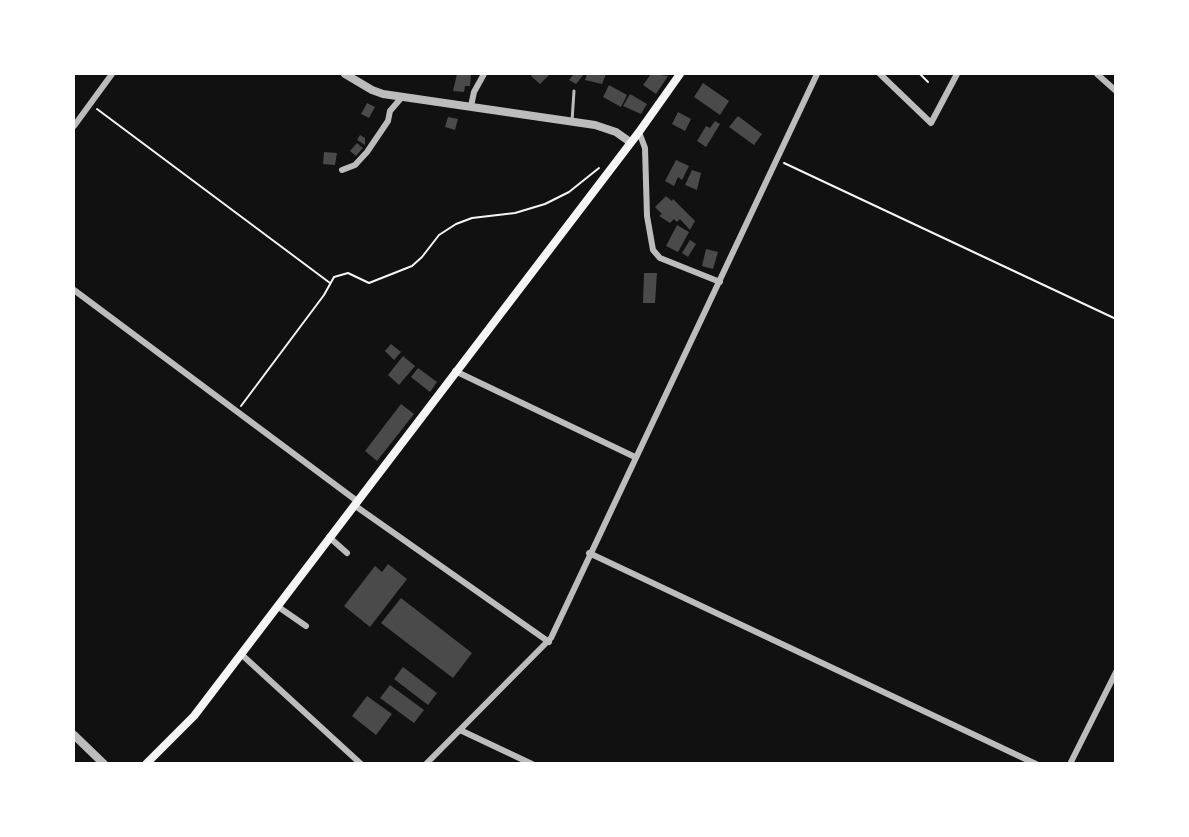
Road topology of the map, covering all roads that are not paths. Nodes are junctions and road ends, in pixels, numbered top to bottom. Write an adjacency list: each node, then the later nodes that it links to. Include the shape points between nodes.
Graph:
1 (112, 74): 16 (street)
2 (345, 74): 10 (street)
3 (356, 74): 10 (lane)
4 (484, 74): 14 (street)
5 (680, 74): 17 (main road)
6 (817, 74): 20 (street)
7 (880, 74): 8 (street, via 931,123)
8 (957, 74)
9 (1097, 74): 12 (street)
10 (357, 82): 13 (street)
11 (574, 90): 15 (lane)
12 (1116, 91)
13 (402, 97): 14 (street); 19 (street, via 367,152 355,165)
14 (471, 106): 15 (street)
15 (572, 121): 18 (street, via 616,132)
16 (74, 126)
17 (639, 132): 18 (main road); 20 (street, via 645,148 652,250 660,258)
18 (630, 142): 22 (main road)
19 (342, 170)
20 (720, 282): 23 (street)
21 (74, 290): 24 (street)
22 (455, 371): 23 (street); 24 (main road)
23 (635, 457): 26 (street)
24 (355, 502): 25 (main road); 30 (street)
25 (330, 537): 27 (street); 28 (main road)
26 (589, 553): 30 (street); 40 (street)
27 (347, 554)
28 (278, 606): 29 (street); 31 (main road)
29 (306, 626)
30 (549, 642): 33 (street)
31 (241, 654): 36 (main road, via 194,716); 37 (street)
32 (1116, 672): 41 (street)
33 (460, 730): 38 (street); 39 (street)
34 (74, 735): 35 (street)
35 (104, 764)
36 (146, 764)
37 (362, 764)
38 (426, 764)
39 (532, 764)
40 (1036, 764)
41 (1070, 764)

